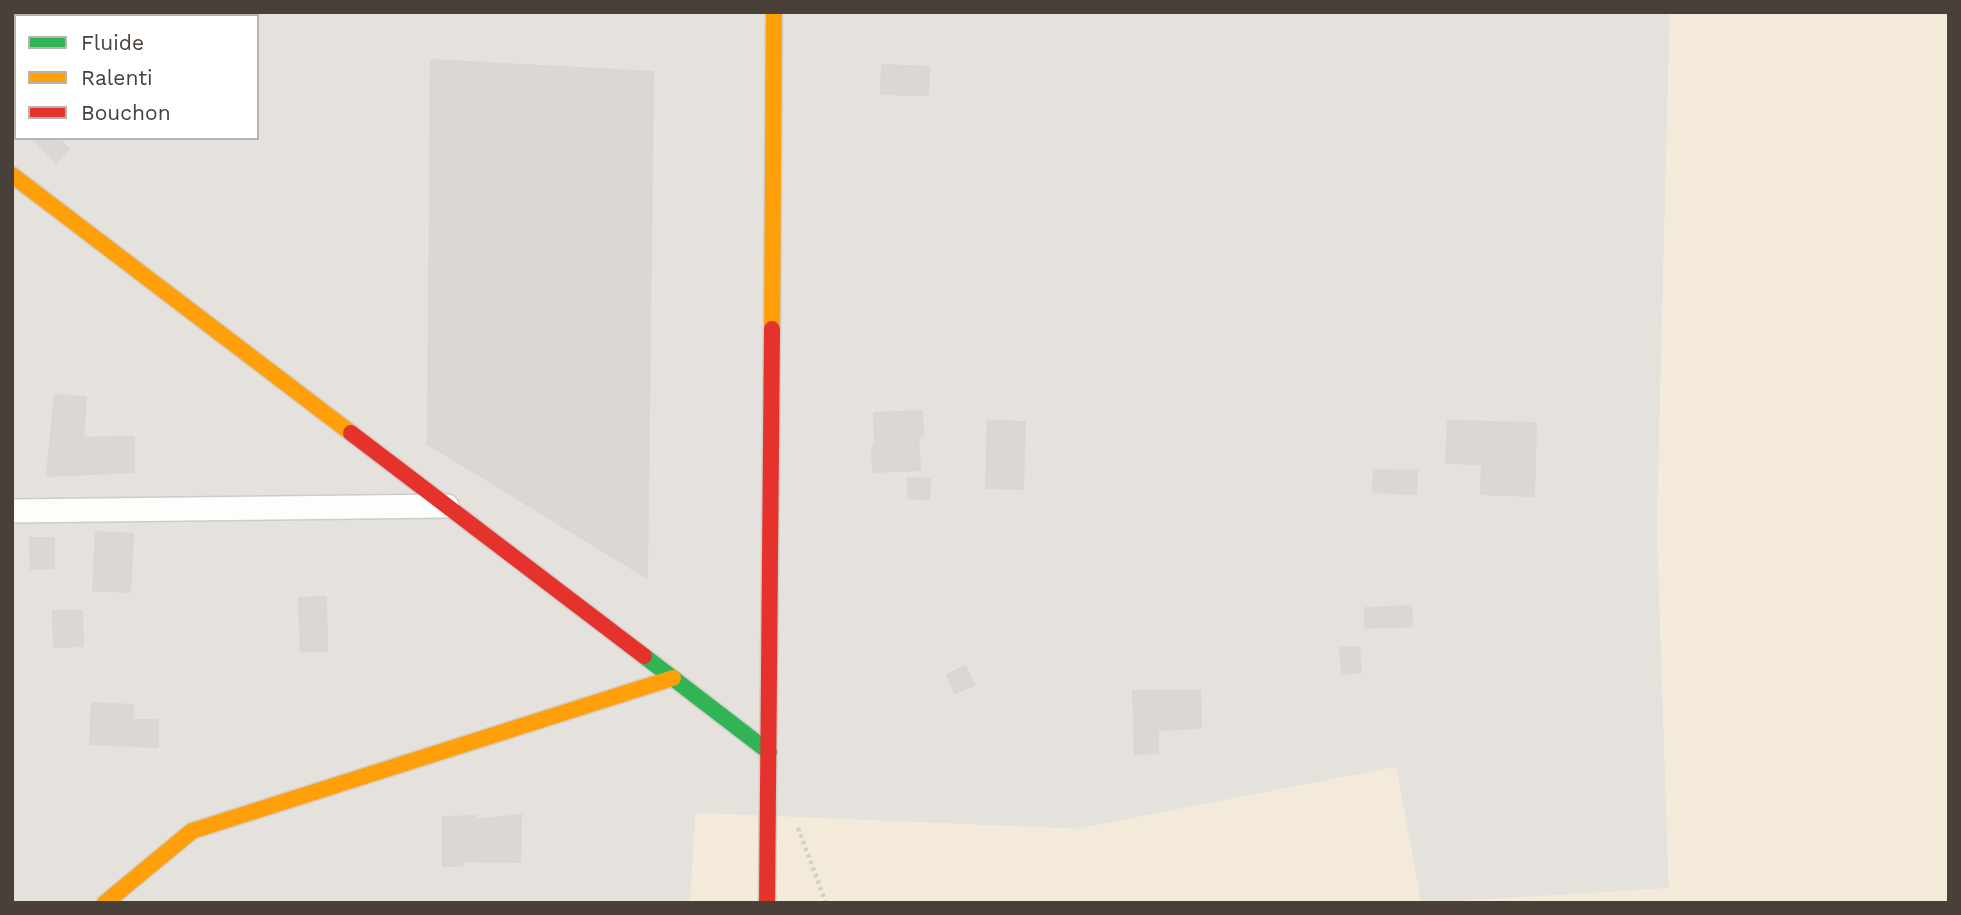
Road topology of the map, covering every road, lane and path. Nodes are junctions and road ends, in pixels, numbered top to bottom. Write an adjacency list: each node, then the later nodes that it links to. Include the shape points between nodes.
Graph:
1 (774, 12): 6 (street)
2 (12, 174): 3 (street)
3 (447, 506): 4 (street); 5 (street)
4 (12, 511)
5 (673, 678): 6 (street); 7 (street, via 192,831)
6 (769, 752): 8 (street)
7 (105, 903)
8 (767, 903)

